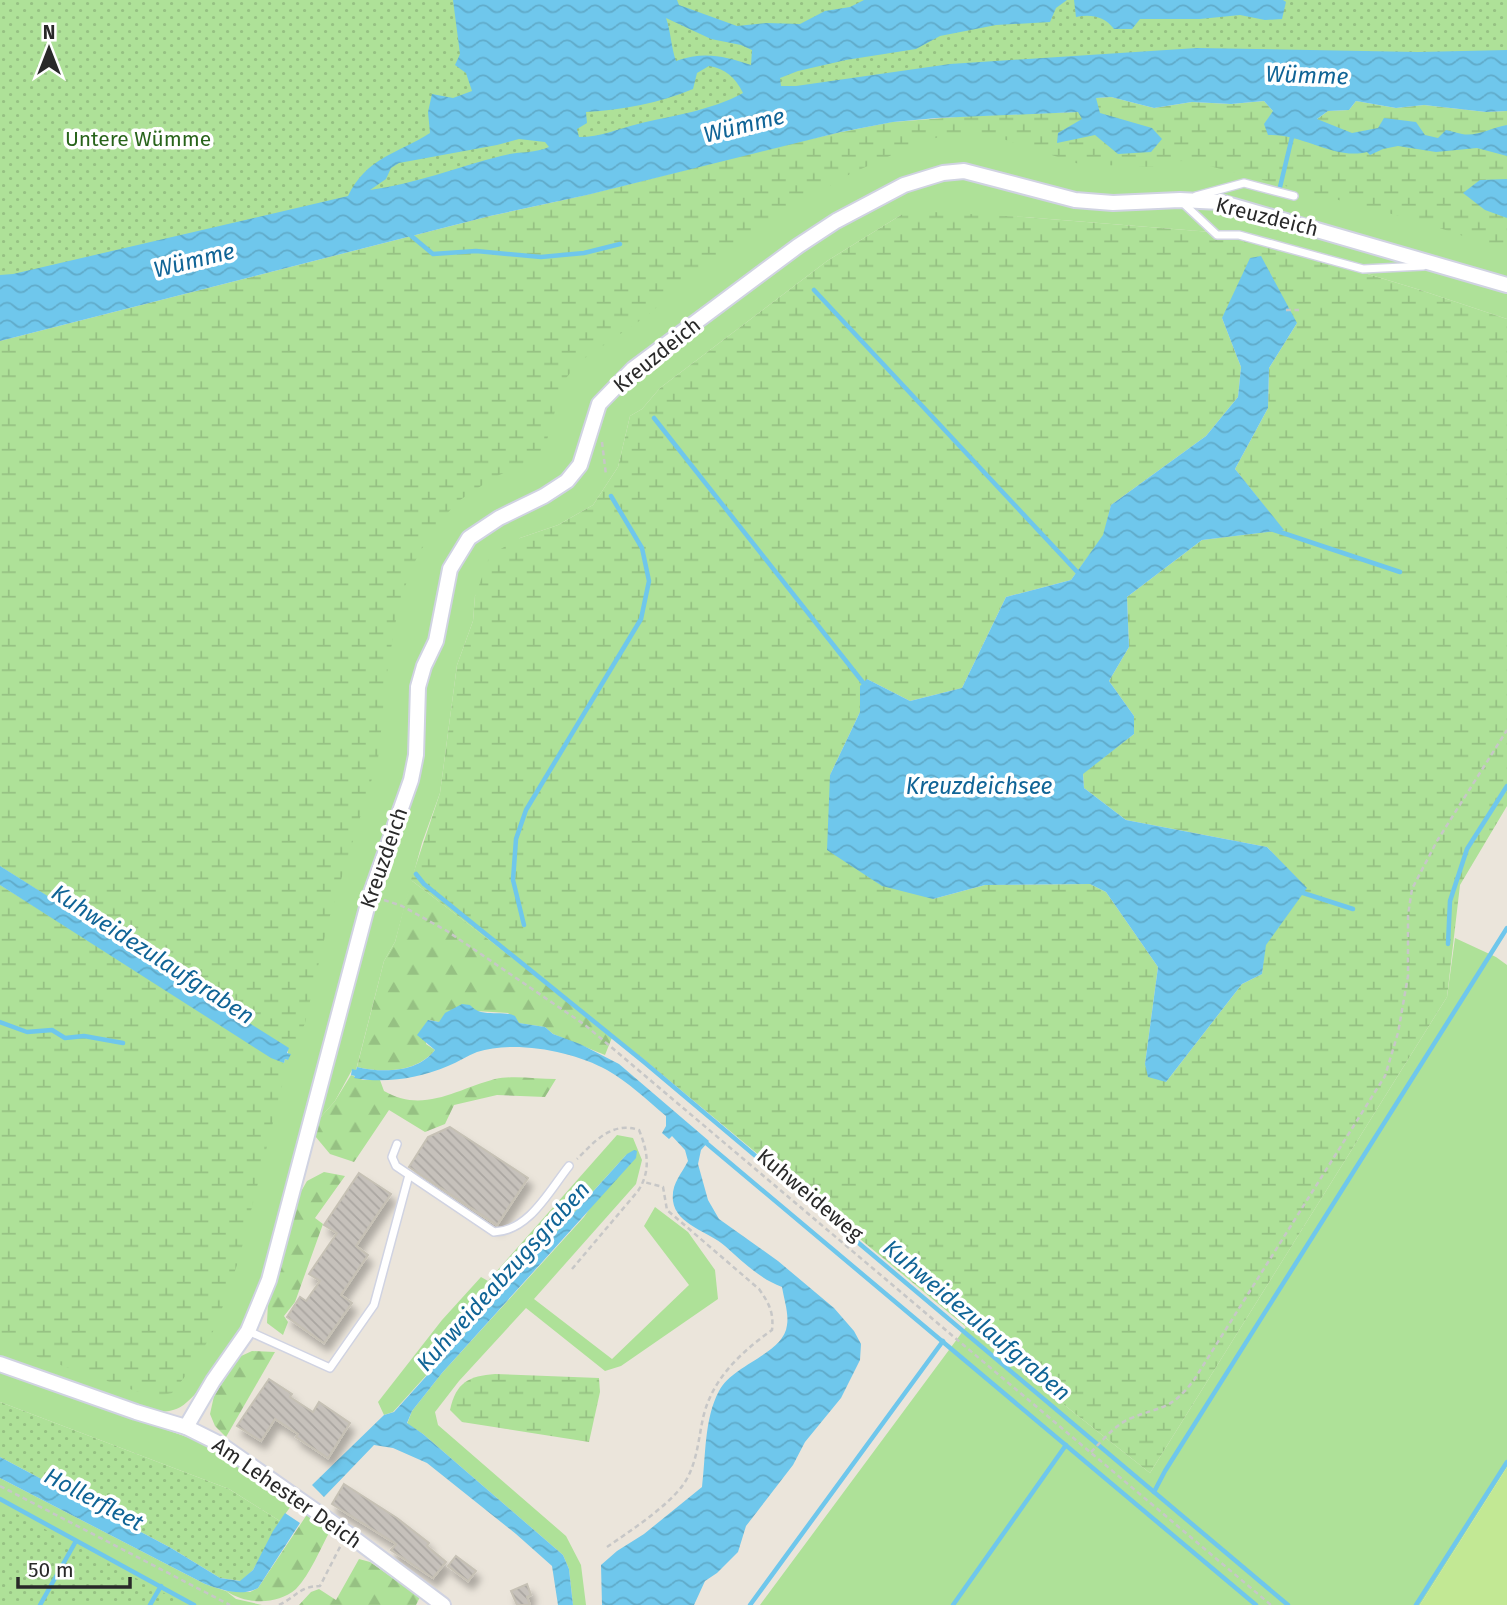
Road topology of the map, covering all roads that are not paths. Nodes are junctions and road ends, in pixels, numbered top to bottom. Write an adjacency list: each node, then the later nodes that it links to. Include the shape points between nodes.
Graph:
1 (1294, 196): 2 (lane, via 1244,183)
2 (1180, 200): 3 (street, Kreuzdeich, via 1231,205); 3 (lane, via 1217,235 1239,235 1363,269); 8 (street, Kreuzdeich, via 1075,200 964,171 904,185 798,246 633,369 598,404 580,465 567,481 469,538 450,569 436,641 418,687 411,780 370,896 269,1280)
3 (1442, 265): 4 (street, Kreuzdeich)
4 (1507, 285)
5 (397, 1144): 7 (lane, via 392,1157)
6 (569, 1166): 7 (lane, via 522,1224 506,1232 494,1232)
7 (409, 1175): 8 (lane, via 374,1305 330,1368)
8 (248, 1331): 10 (street, Kreuzdeich)
9 (0, 1364): 10 (street, Am Lehester Deich)
10 (186, 1427): 11 (street, Am Lehester Deich, via 243,1458)
11 (443, 1605)

